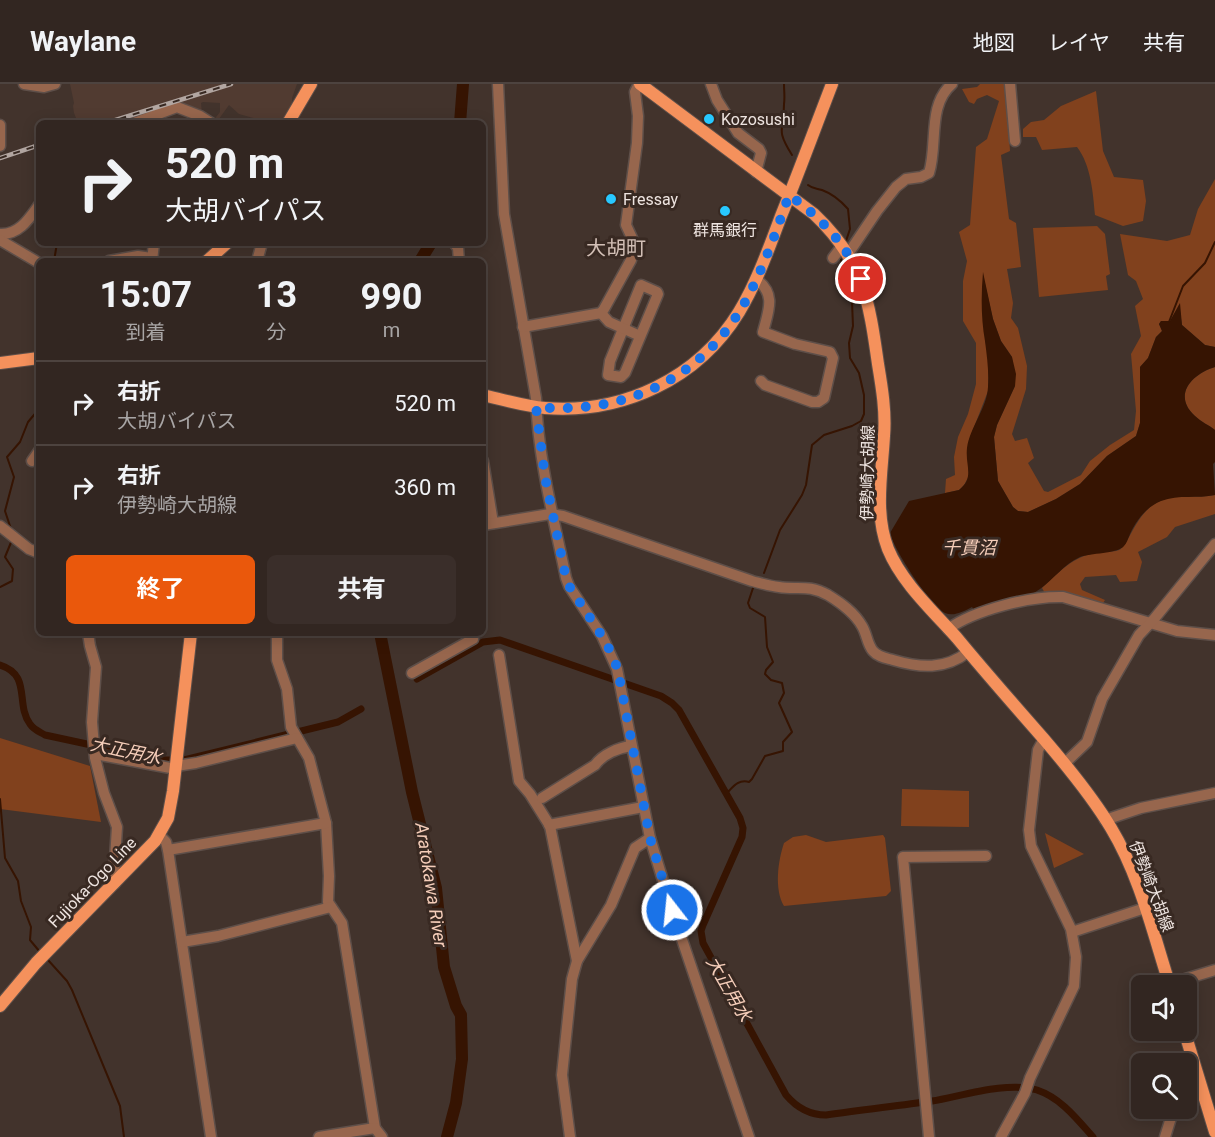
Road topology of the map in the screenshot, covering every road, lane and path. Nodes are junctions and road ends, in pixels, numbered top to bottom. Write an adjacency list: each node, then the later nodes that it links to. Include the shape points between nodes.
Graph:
1 (24, 84): 2 (street)
2 (55, 84)
3 (311, 84): 12 (main road)
4 (498, 84): 30 (street, via 504,214)
5 (640, 84): 16 (main road, 伊勢崎大胡線); 29 (street, via 635,92 637,143 626,225 633,250 631,261)
6 (711, 84): 16 (street, via 738,133 759,149)
7 (832, 84): 17 (main road)
8 (951, 84): 22 (street, via 938,107 929,173 906,179 896,187)
9 (1010, 84): 14 (street)
10 (142, 120): 11 (street, via 177,107)
11 (206, 120)
12 (290, 120)
13 (0, 125): 15 (street)
14 (1015, 141)
15 (0, 146)
16 (756, 171): 17 (main road, 伊勢崎大胡線)
17 (789, 195): 22 (main road, 伊勢崎大胡線, via 819,219); 28 (main road)
18 (36, 209): 19 (street, via 18,230)
19 (0, 234)
20 (0, 240): 27 (street)
21 (224, 246): 25 (main road)
22 (845, 250): 26 (street); 47 (main road, 伊勢崎大胡線, via 861,279 870,311 883,399 880,507 884,537 900,570)
23 (126, 258): 24 (street)
24 (147, 258)
25 (210, 258)
26 (833, 258)
27 (36, 261)
28 (756, 279): 35 (street, via 771,301 763,332 830,352 832,358 824,398 818,402 765,386); 37 (main road, via 721,337 672,379 641,394 602,405 574,409)
29 (601, 313): 30 (street); 31 (street)
30 (523, 327): 37 (street)
31 (622, 328): 32 (street); 32 (street, via 608,375 624,375); 32 (street, via 639,286 657,292)
32 (640, 336)
33 (36, 358): 34 (main road)
34 (0, 363)
35 (761, 381)
36 (486, 396): 37 (main road)
37 (536, 407): 41 (street)
38 (36, 456): 39 (street)
39 (32, 462)
40 (486, 499): 42 (street)
41 (553, 514): 42 (street); 53 (street, via 752,580 824,593 855,616 878,656 930,667); 58 (street, via 569,586 608,646 620,682)
42 (488, 524)
43 (0, 526): 45 (street)
44 (1215, 544): 46 (street)
45 (36, 552)
46 (1150, 623): 47 (street, via 1057,597 994,608); 48 (street); 61 (street, via 1138,635 1110,683 1088,742)
47 (948, 629): 53 (main road, 伊勢崎大胡線)
48 (1215, 635)
49 (88, 636): 59 (street, via 96,667)
50 (190, 636): 60 (main road, Fujioka-Ogo Line)
51 (277, 636): 56 (street, via 277,660 287,689)
52 (473, 636): 55 (street, via 474,639)
53 (968, 652): 57 (main road, 伊勢崎大胡線)
54 (499, 654): 67 (street, via 519,781)
55 (412, 674)
56 (294, 734): 60 (street, via 196,764); 66 (street, via 309,758)
57 (1044, 740): 61 (main road, 伊勢崎大胡線); 75 (street, via 1038,750 1029,830 1036,858)
58 (631, 746): 63 (street, via 600,758 596,765); 64 (street)
59 (94, 748): 60 (street); 72 (street, via 117,827)
60 (177, 764): 68 (main road, Fujioka-Ogo Line, via 170,812)
61 (1064, 764): 65 (main road, 伊勢崎大胡線)
62 (1215, 793): 65 (street, via 1141,808)
63 (542, 798)
64 (643, 807): 67 (street); 69 (street)
65 (1105, 820): 74 (main road, 伊勢崎大胡線, via 1130,867)
66 (326, 823): 70 (street); 73 (street)
67 (549, 825): 77 (street)
68 (159, 835): 70 (street); 72 (main road, Fujioka-Ogo Line)
69 (650, 838): 77 (street, via 635,848 611,905); 90 (street)
70 (168, 850): 76 (street)
71 (986, 856): 91 (street, via 903,857)
72 (115, 883): 81 (main road, Fujioka-Ogo Line, via 36,963)
73 (331, 907): 76 (street); 85 (street, via 344,930)
74 (1145, 908): 75 (street); 79 (main road, 伊勢崎大胡線)
75 (1072, 932): 92 (street, via 1076,957 1074,986)
76 (182, 942): 87 (street)
77 (577, 961): 89 (street, via 562,1075)
78 (1215, 970): 80 (street)
79 (1166, 975)
80 (1197, 976)
81 (0, 1006)
82 (1187, 1041): 83 (main road)
83 (1199, 1080): 86 (main road)
84 (1171, 1119): 93 (street)
85 (378, 1132): 88 (street)
86 (1215, 1132)
87 (211, 1137)
88 (319, 1137)
89 (570, 1137)
90 (749, 1137)
91 (930, 1137)
92 (1001, 1137)
93 (1165, 1137)

